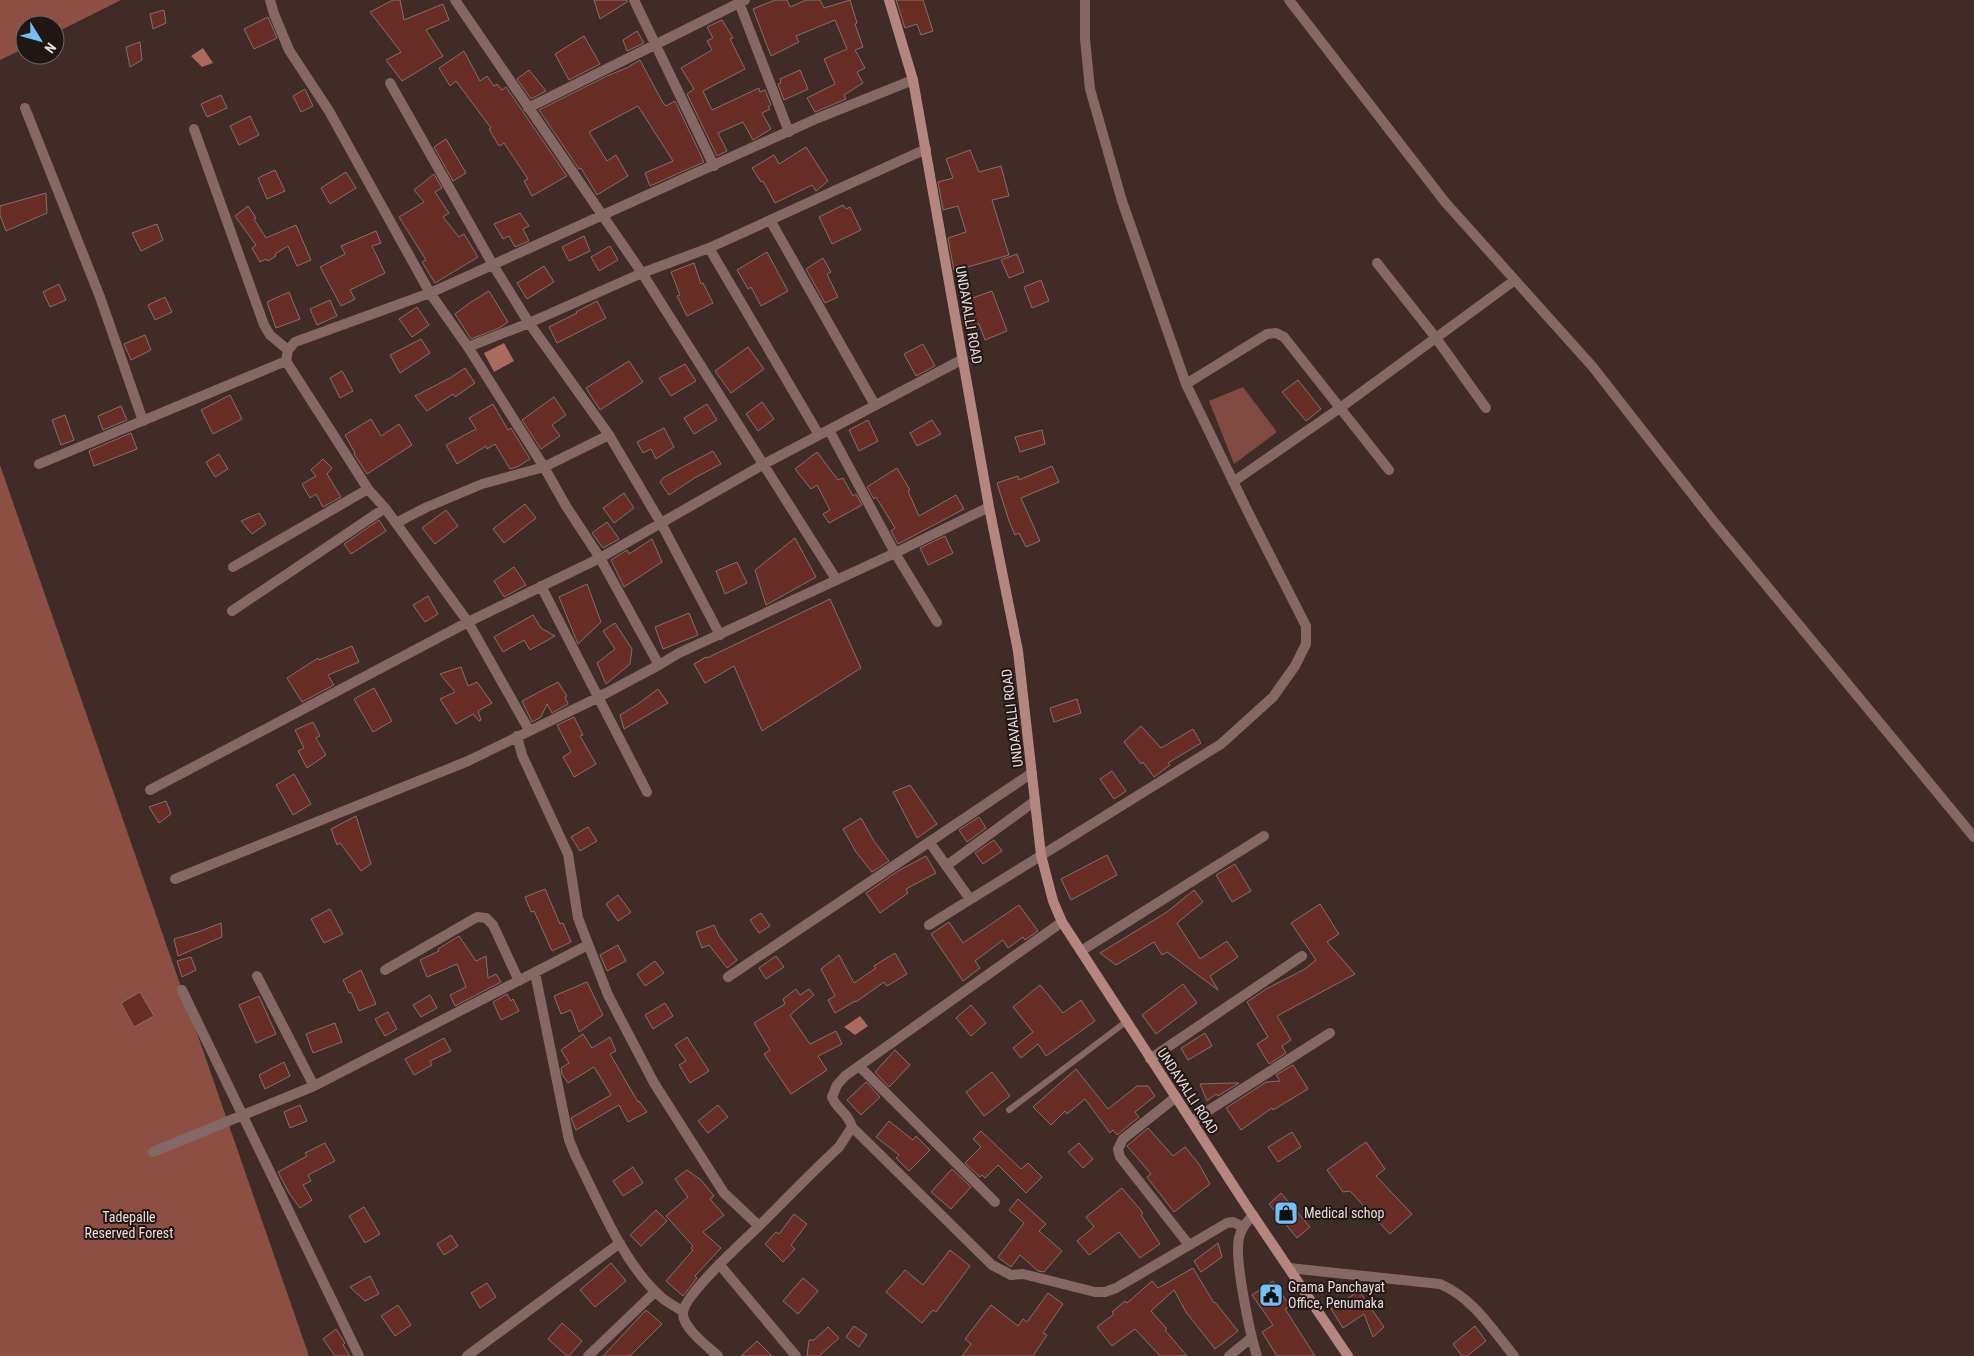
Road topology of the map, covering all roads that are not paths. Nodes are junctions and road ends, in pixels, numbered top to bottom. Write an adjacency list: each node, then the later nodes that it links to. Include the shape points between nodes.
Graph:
1 (270, 0): 24 (street, via 290,50 329,111)
2 (455, 0): 12 (street)
3 (634, 0): 8 (street)
4 (889, 0): 9 (main road, UNDAVALLI ROAD)
5 (1085, 0): 31 (street, via 1084,39 1090,89 1122,201)
6 (1289, 0): 23 (street, via 1445,202)
7 (741, 1): 8 (street); 14 (street)
8 (656, 45): 12 (street); 16 (street)
9 (913, 80): 14 (street); 15 (main road, UNDAVALLI ROAD)
10 (390, 83): 21 (street)
11 (25, 108): 35 (street, via 100,297)
12 (528, 108): 17 (street)
13 (194, 129): 28 (street, via 264,325 270,335)
14 (789, 132): 16 (street)
15 (926, 149): 18 (street); 29 (main road, UNDAVALLI ROAD)
16 (714, 166): 17 (street)
17 (604, 216): 21 (street); 22 (street)
18 (770, 220): 19 (street); 32 (street)
19 (709, 248): 22 (street); 38 (street)
20 (1377, 263): 26 (street)
21 (493, 265): 24 (street); 25 (street)
22 (642, 272): 25 (street); 40 (street)
23 (1515, 280): 26 (street); 67 (street, via 1592,366 1714,522)
24 (430, 293): 27 (street); 28 (street, via 295,342)
25 (529, 323): 27 (street); 37 (street)
26 (1436, 338): 33 (street); 34 (street)
27 (468, 347): 41 (street)
28 (288, 350): 30 (street)
29 (963, 359): 32 (street); 45 (main road, UNDAVALLI ROAD)
30 (286, 362): 35 (street); 44 (street)
31 (1186, 384): 33 (street, via 1267,334 1276,333 1284,337); 43 (street)
32 (874, 406): 36 (street)
33 (1340, 408): 42 (street); 43 (street)
34 (1486, 408)
35 (143, 421): 39 (street)
36 (828, 430): 38 (street); 49 (street)
37 (608, 435): 41 (street); 48 (street)
38 (819, 435): 40 (street)
39 (39, 464)
40 (764, 464): 48 (street); 52 (street)
41 (544, 467): 47 (street, via 482,484); 50 (street)
42 (1389, 470)
43 (1233, 482): 69 (street, via 1306,626 1306,644 1296,666 1273,697 1220,744)
44 (368, 489): 46 (street); 51 (street)
45 (989, 507): 49 (street); 62 (main road, UNDAVALLI ROAD, via 1018,651)
46 (385, 508): 47 (street); 54 (street)
47 (396, 523): 55 (street)
48 (661, 523): 50 (street); 57 (street)
49 (895, 553): 52 (street); 56 (street)
50 (600, 558): 53 (street); 58 (street)
51 (233, 567)
52 (836, 579): 57 (street)
53 (541, 586): 55 (street); 59 (street)
54 (232, 611)
55 (468, 622): 60 (street); 63 (street)
56 (937, 622)
57 (720, 635): 58 (street)
58 (659, 665): 59 (street)
59 (597, 698): 60 (street); 64 (street)
60 (529, 730): 61 (street)
61 (517, 736): 71 (street, via 399,790); 75 (street, via 522,755 568,854 578,918)
62 (1032, 773): 65 (main road, UNDAVALLI ROAD); 68 (street)
63 (150, 790)
64 (647, 792)
65 (1035, 801): 69 (main road, UNDAVALLI ROAD); 70 (street)
66 (1264, 836): 76 (street)
67 (1974, 837)
68 (930, 842): 70 (street); 81 (street)
69 (1041, 855): 72 (street); 73 (main road, UNDAVALLI ROAD, via 1052,901)
70 (946, 866): 72 (street)
71 (175, 879)
72 (970, 899): 74 (street)
73 (1062, 922): 76 (main road, UNDAVALLI ROAD); 87 (street)
74 (928, 925)
75 (588, 945): 79 (street); 97 (street, via 608,995 654,1083 724,1193)
76 (1081, 951): 84 (main road, UNDAVALLI ROAD)
77 (1302, 956): 86 (street)
78 (385, 970): 82 (street, via 477,917 486,918 493,925)
79 (535, 973): 82 (street); 99 (street, via 569,1140)
80 (257, 976): 88 (street)
81 (728, 977)
82 (518, 981): 88 (street)
83 (182, 990): 91 (street)
84 (1127, 1021): 86 (main road, UNDAVALLI ROAD); 90 (lane)
85 (1330, 1033): 92 (street)
86 (1150, 1059): 89 (main road, UNDAVALLI ROAD)
87 (859, 1066): 93 (street, via 837,1085 832,1097 849,1117); 95 (street)
88 (314, 1086): 91 (street)
89 (1176, 1097): 92 (main road, UNDAVALLI ROAD); 100 (street, via 1122,1139 1118,1149 1120,1156)
90 (1009, 1110)
91 (243, 1115): 94 (street); 106 (street)
92 (1192, 1121): 96 (main road, UNDAVALLI ROAD)
93 (852, 1127): 97 (street, via 838,1147); 100 (street, via 964,1238 992,1264 1011,1275 1023,1274 1105,1292)
94 (153, 1152)
95 (995, 1202)
96 (1254, 1215): 98 (street); 102 (main road, UNDAVALLI ROAD)
97 (759, 1226): 101 (street)
98 (1243, 1228): 100 (street, via 1233,1222 1227,1223); 105 (street, via 1238,1238 1238,1255)
99 (620, 1243): 103 (street); 107 (street)
100 (1190, 1245)
101 (719, 1264): 104 (street); 110 (street)
102 (1289, 1268): 113 (main road, UNDAVALLI ROAD); 114 (street, via 1440,1284 1453,1289 1466,1299)
103 (655, 1292): 104 (street); 108 (street)
104 (682, 1311): 109 (street, via 687,1326)
105 (1251, 1338): 111 (street); 112 (street)
106 (359, 1356)
107 (467, 1356)
108 (588, 1356)
109 (718, 1356)
110 (796, 1356)
111 (1228, 1356)
112 (1257, 1356)
113 (1348, 1356)
114 (1514, 1356)

